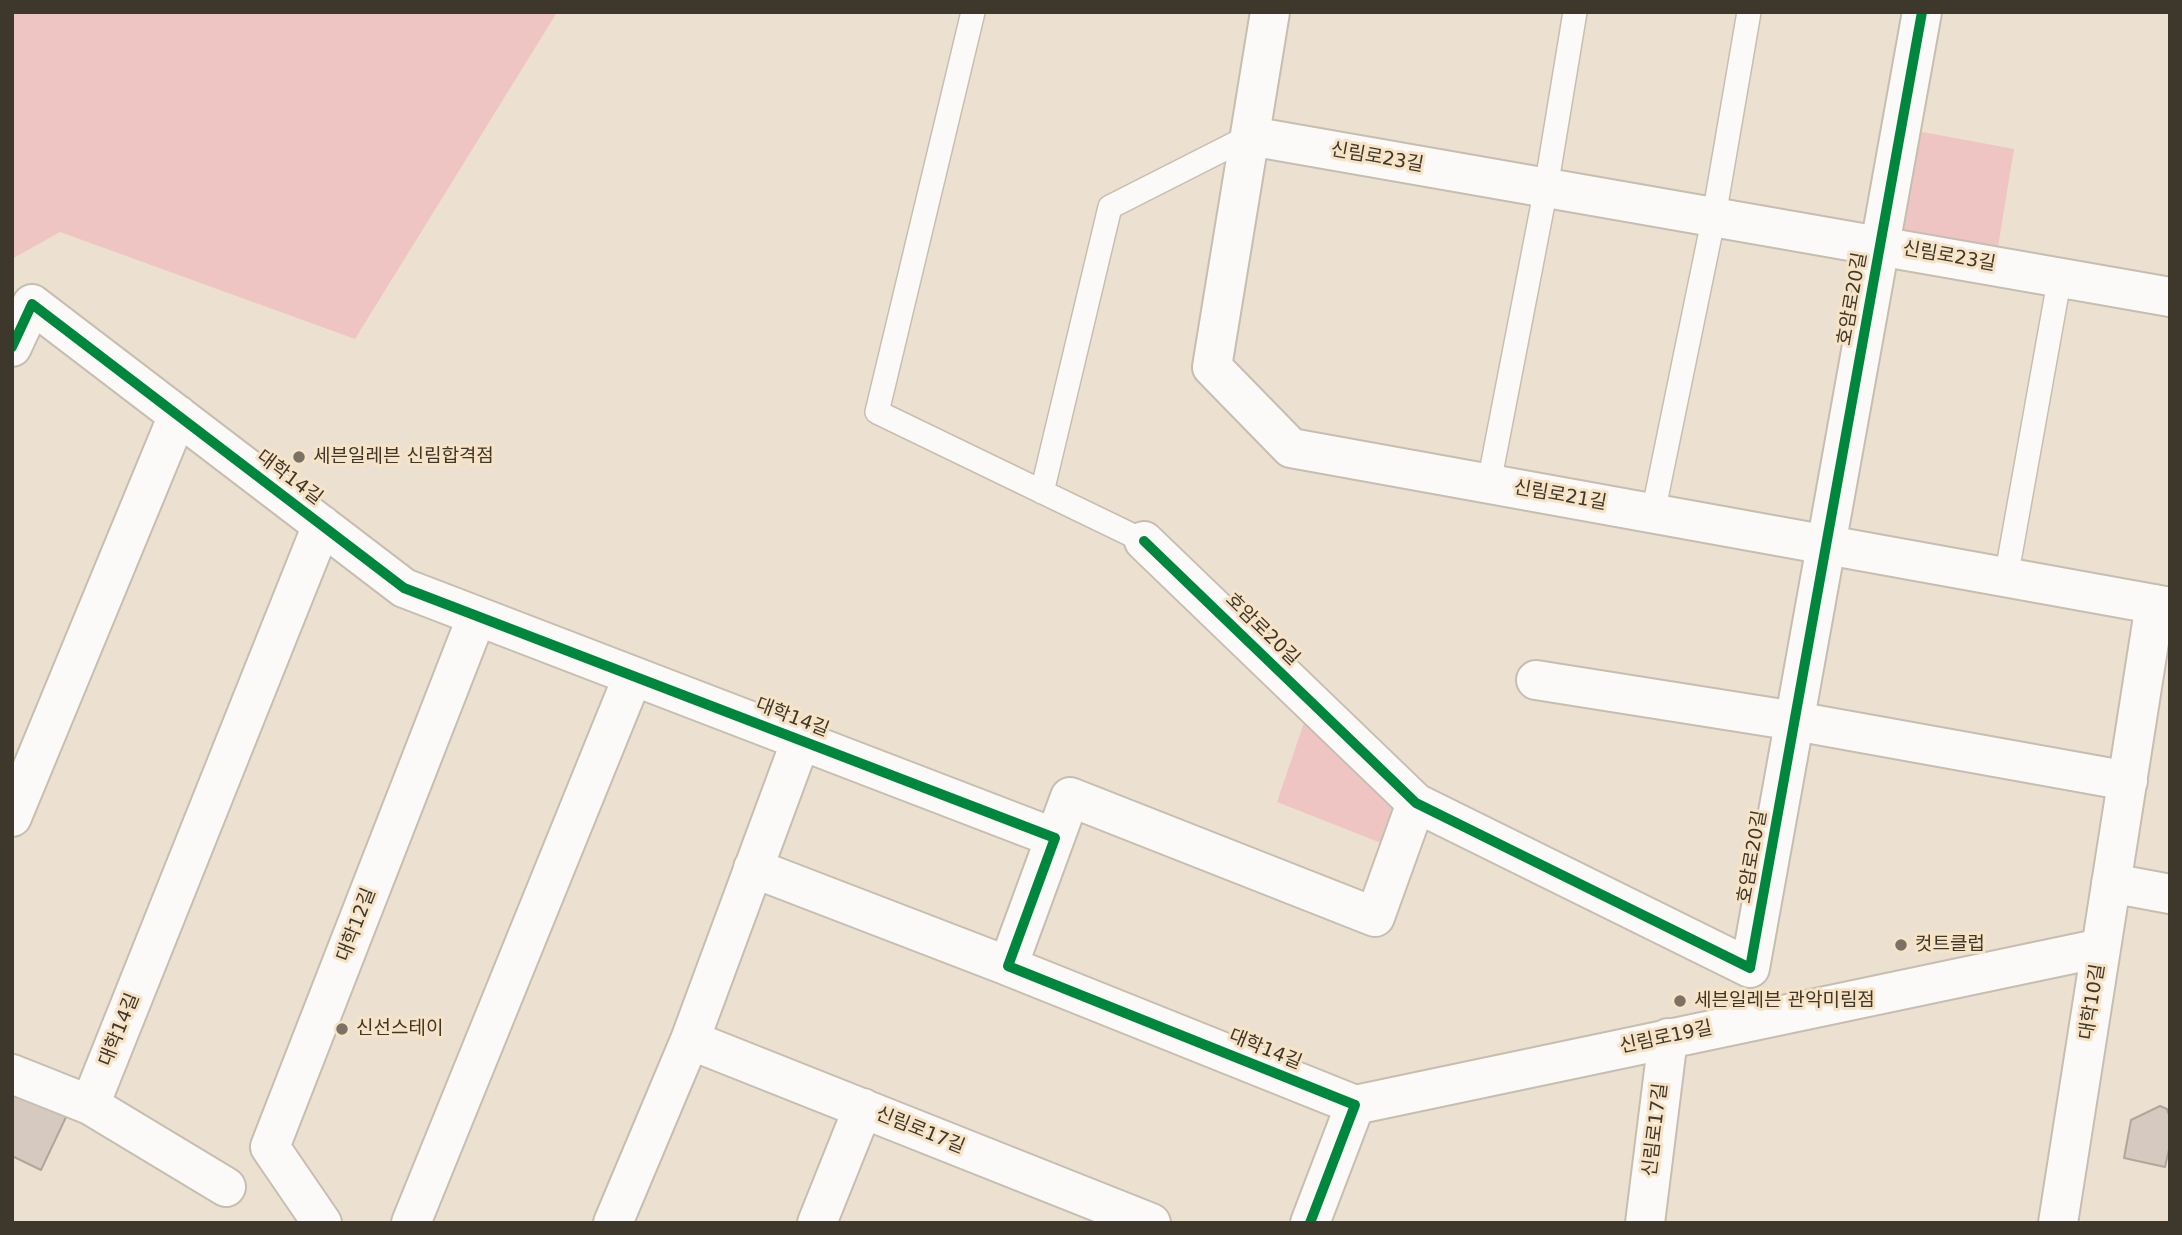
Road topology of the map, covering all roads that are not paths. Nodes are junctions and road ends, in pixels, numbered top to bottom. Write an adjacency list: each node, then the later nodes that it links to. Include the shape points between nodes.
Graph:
1 (973, 12): 15 (lane, via 877,412)
2 (1270, 12): 6 (street)
3 (1575, 12): 7 (lane)
4 (1749, 12): 8 (lane)
5 (1922, 12): 9 (street, 호암로20길)
6 (1250, 136): 7 (street, 신림로23길); 14 (street, 신림로21길, via 1212,368 1291,448); 15 (lane, via 1110,207)
7 (1546, 188): 8 (street, 신림로23길); 14 (lane)
8 (1714, 216): 9 (street, 신림로23길); 16 (lane)
9 (1880, 245): 10 (street, 신림로23길); 19 (street, 호암로20길)
10 (2060, 276): 11 (street, 신림로23길); 20 (lane)
11 (2170, 297)
12 (12, 347): 13 (street, 대학14길, via 32,304)
13 (178, 415): 17 (street, 대학14길); 29 (street)
14 (1489, 483): 16 (street, 신림로21길)
15 (1042, 492): 18 (lane)
16 (1653, 513): 19 (street, 신림로21길)
17 (322, 525): 22 (street, 대학14길, via 404,588); 41 (street, 대학14길)
18 (1144, 541): 28 (street, 호암로20길)
19 (1826, 545): 20 (street, 신림로21길); 25 (street, 호암로20길)
20 (2006, 578): 21 (street, 신림로21길)
21 (2162, 606): 27 (street, 대학10길)
22 (477, 616): 23 (street, 대학14길); 45 (street, 대학12길, via 270,1147)
23 (633, 676): 26 (street, 대학14길); 46 (street)
24 (1536, 680): 25 (street)
25 (1795, 721): 27 (street); 36 (street, 호암로20길)
26 (801, 740): 30 (street, 대학14길); 31 (street, 대학14길)
27 (2127, 780): 32 (street, 대학10길)
28 (1416, 803): 30 (street, via 1375,917 1070,797); 36 (street, 호암로20길)
29 (12, 817)
30 (1055, 838): 35 (street)
31 (753, 868): 35 (street, 대학14길); 39 (street, 대학14길)
32 (2111, 883): 33 (street); 34 (street, 대학10길)
33 (2170, 894)
34 (2101, 948): 37 (street, 신림로19길); 52 (street, 대학10길)
35 (1008, 966): 42 (street, 대학14길)
36 (1750, 968): 37 (street)
37 (1743, 1022): 38 (street, 신림로19길)
38 (1668, 1038): 42 (street, 신림로19길); 51 (street, 신림로17길)
39 (690, 1040): 43 (street, 신림로17길); 47 (street, 대학14길)
40 (12, 1074): 41 (street)
41 (90, 1105): 44 (street)
42 (1355, 1105): 50 (street)
43 (863, 1108): 48 (street); 49 (street, 신림로17길)
44 (226, 1186)
45 (322, 1223)
46 (411, 1223)
47 (612, 1223)
48 (817, 1223)
49 (1151, 1223)
50 (1310, 1223)
51 (1645, 1223)
52 (2058, 1223)

